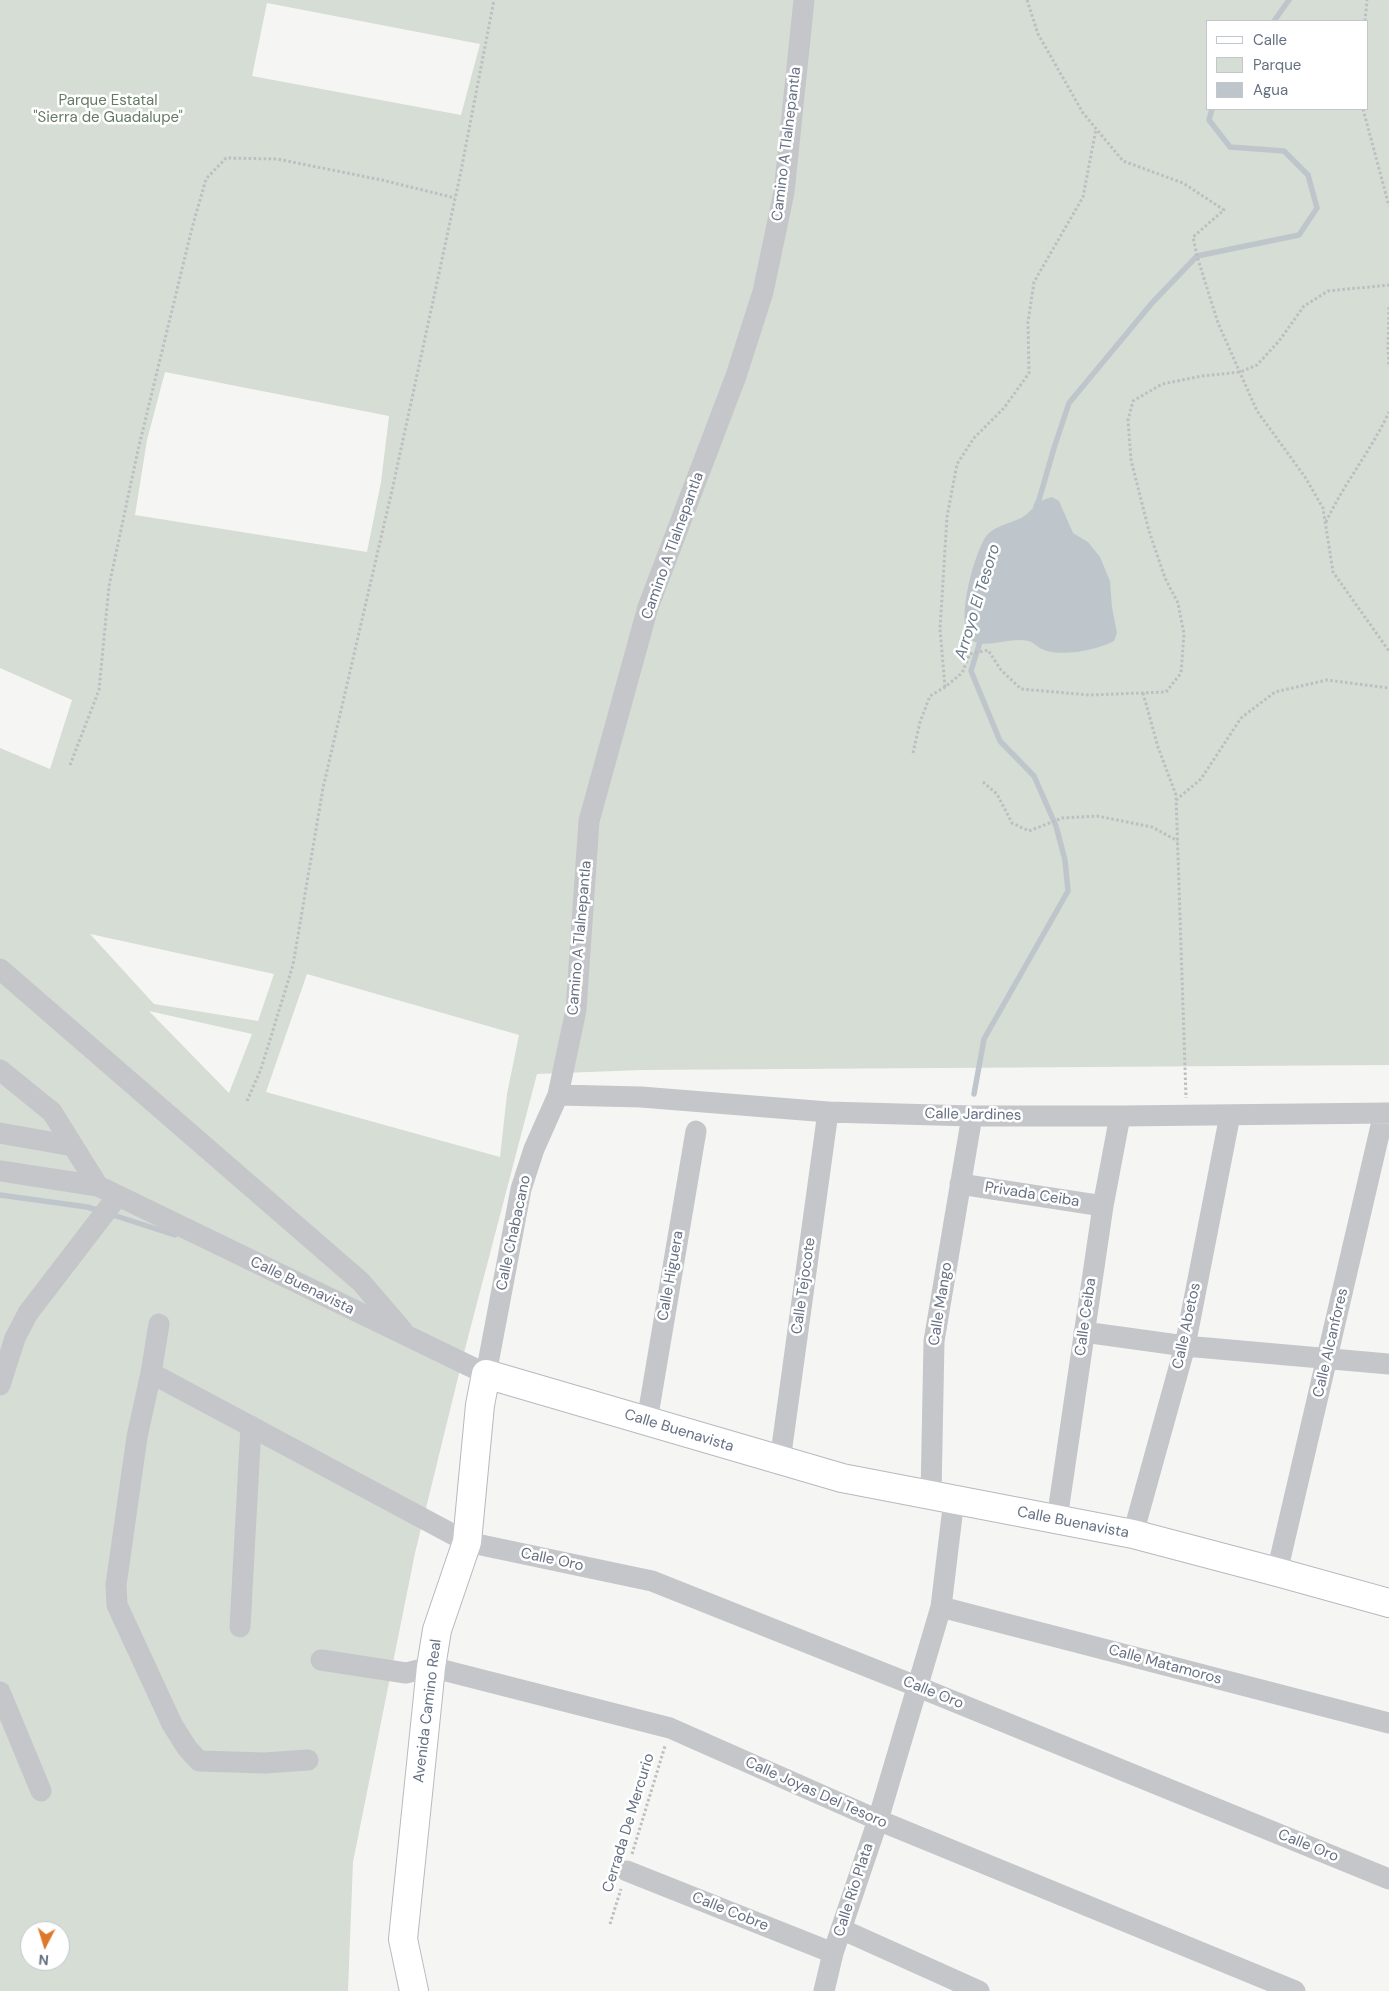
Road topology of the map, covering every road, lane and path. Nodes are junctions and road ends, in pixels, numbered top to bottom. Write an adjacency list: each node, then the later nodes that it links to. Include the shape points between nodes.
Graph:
1 (494, 0): 8 (path)
2 (804, 0): 27 (street, Camino A Tlalnepantla, via 784,192 763,292 736,376 648,607 589,821 576,1010)
3 (1026, 0): 7 (path, via 1038,34 1083,113)
4 (1367, 0): 5 (path)
5 (1365, 20)
6 (1363, 110): 9 (path)
7 (1096, 128): 13 (path, via 1123,161 1182,183 1224,210 1193,237 1218,323); 17 (path, via 1083,197 1034,282 1028,322 1029,373 1004,408 974,438 957,464 947,517 940,629)
8 (455, 198): 21 (path, via 277,159 226,158 206,179 140,440 109,586 99,690); 28 (path, via 323,788 293,964 261,1069)
9 (1389, 206)
10 (1389, 285): 13 (path, via 1328,291 1304,306 1257,365)
11 (1389, 307): 12 (path)
12 (1389, 364)
13 (1240, 372): 15 (path, via 1257,411 1305,477 1323,508); 19 (path, via 1162,384 1133,401 1128,420 1131,460 1153,540 1178,603 1184,634 1181,673 1166,692)
14 (1389, 412): 15 (path)
15 (1325, 522): 16 (path, via 1333,572)
16 (1389, 651)
17 (945, 687): 19 (path, via 962,673 970,654 988,650 1001,670 1022,689 1089,695); 20 (path, via 930,696)
18 (1389, 688): 23 (path, via 1327,680 1275,692 1241,718 1200,779)
19 (1143, 693): 23 (path)
20 (913, 753)
21 (70, 765)
22 (984, 782): 24 (path, via 998,794 1012,823 1029,831 1062,818 1097,816 1152,827)
23 (1176, 800): 24 (path)
24 (1178, 841): 34 (path)
25 (0, 969): 45 (street, via 361,1282)
26 (0, 1070): 37 (street, via 52,1112)
27 (558, 1095): 29 (street, Calle Jardines, via 641,1097); 50 (street, Calle Chabacano, via 534,1149 521,1189)
28 (247, 1101)
29 (828, 1112): 32 (street, Calle Jardines); 54 (street, Calle Tejocote)
30 (1387, 1113): 31 (street, Calle Jardines); 47 (street, Calle Alcanfores)
31 (1230, 1115): 34 (street, Calle Jardines); 46 (street, Calle Abetos)
32 (972, 1116): 33 (street, Calle Jardines); 39 (street, Calle Mango)
33 (1120, 1116): 34 (street, Calle Jardines); 42 (street, Calle Ceiba)
34 (1186, 1116)
35 (696, 1131): 52 (street, Calle Higuera)
36 (0, 1133): 37 (street)
37 (73, 1146): 40 (street)
38 (0, 1171): 40 (street, Calle Buenavista)
39 (960, 1184): 42 (street, Privada Ceiba); 55 (street, Calle Mango, via 934,1341)
40 (98, 1186): 41 (street, Calle Buenavista)
41 (117, 1196): 45 (street, Calle Buenavista); 51 (street, via 28,1313 15,1338)
42 (1103, 1206): 44 (street, Calle Ceiba)
43 (159, 1324): 49 (street)
44 (1084, 1332): 46 (street); 56 (street, Calle Ceiba)
45 (408, 1337): 50 (street, Calle Buenavista)
46 (1184, 1346): 47 (street); 57 (street, Calle Abetos)
47 (1327, 1358): 48 (street); 59 (street, Calle Alcanfores)
48 (1389, 1364)
49 (151, 1373): 53 (street, Calle Oro); 69 (street, via 137,1437 116,1584 117,1605 172,1724 199,1761 265,1763)
50 (486, 1374): 52 (street, Calle Buenavista); 58 (street, Avenida Camino Real)
51 (0, 1385)
52 (647, 1421): 54 (street, Calle Buenavista)
53 (251, 1426): 58 (street, Calle Oro); 62 (street)
54 (780, 1461): 55 (street, Calle Buenavista, via 842,1478)
55 (942, 1497): 56 (street, Calle Buenavista); 61 (street, Calle Río Plata)
56 (1057, 1519): 57 (street, Calle Buenavista)
57 (1133, 1534): 59 (street, Calle Buenavista)
58 (467, 1542): 64 (street, Avenida Camino Real, via 437,1630); 65 (street, Calle Oro, via 652,1581)
59 (1277, 1572): 60 (street, Calle Buenavista)
60 (1389, 1604)
61 (941, 1607): 65 (street, Calle Río Plata); 67 (street, Calle Matamoros)
62 (240, 1627)
63 (321, 1660): 64 (street, Calle Joyas Del Tesoro, via 406,1673)
64 (432, 1667): 68 (street, Calle Joyas Del Tesoro); 77 (street, Avenida Camino Real, via 403,1939)
65 (916, 1686): 71 (street, Calle Río Plata); 73 (street, Calle Oro)
66 (0, 1692): 70 (street)
67 (1389, 1723)
68 (670, 1728): 71 (street, Calle Joyas Del Tesoro); 72 (path, Cerrada De Mercurio)
69 (308, 1760)
70 (41, 1791)
71 (878, 1820): 75 (street, Calle Río Plata); 80 (street, Calle Joyas Del Tesoro)
72 (627, 1871): 74 (path, Cerrada De Mercurio); 76 (street, Calle Cobre)
73 (1389, 1879)
74 (610, 1924)
75 (841, 1929): 76 (street, Calle Río Plata); 79 (street)
76 (833, 1953): 78 (street, Calle Río Plata)
77 (414, 1991)
78 (824, 1991)
79 (979, 1991)
80 (1295, 1991)

